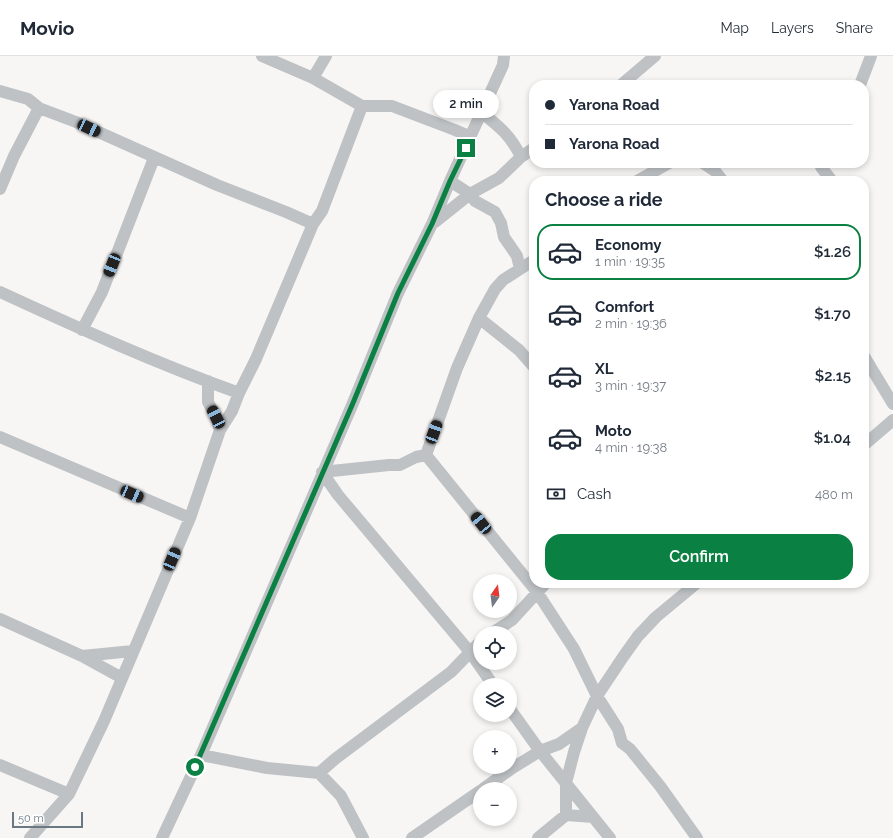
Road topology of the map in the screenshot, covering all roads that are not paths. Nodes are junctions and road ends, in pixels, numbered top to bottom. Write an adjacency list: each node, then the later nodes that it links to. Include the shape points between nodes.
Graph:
1 (262, 56): 6 (street)
2 (326, 56): 6 (street)
3 (504, 56): 12 (street, via 503,65)
4 (655, 56): 7 (street)
5 (871, 56): 8 (street)
6 (313, 78): 10 (street)
7 (627, 80)
8 (862, 80)
9 (0, 91): 11 (street, via 28,99)
10 (362, 106): 13 (street, via 392,106); 26 (street, via 322,211)
11 (39, 108): 16 (street); 24 (street)
12 (481, 112): 13 (street); 15 (street, via 501,128 514,143)
13 (471, 137): 23 (street)
14 (529, 151): 15 (street)
15 (521, 157): 25 (street, via 499,178)
16 (154, 158): 26 (street); 32 (street, via 102,292)
17 (660, 168): 20 (street)
18 (712, 168): 21 (street)
19 (822, 168): 22 (street)
20 (646, 176)
21 (719, 176)
22 (828, 176)
23 (450, 181): 25 (street); 27 (street)
24 (0, 189)
25 (470, 194): 27 (street); 29 (street, via 475,201 495,212 504,237 517,256)
26 (313, 224): 36 (street, via 256,359)
27 (432, 224): 43 (street, via 398,293)
28 (529, 263): 29 (street)
29 (520, 268): 31 (street, via 495,289)
30 (0, 292): 32 (street)
31 (479, 318): 33 (street, via 519,350); 42 (street, via 457,368)
32 (82, 330): 35 (street)
33 (529, 361)
34 (869, 364): 37 (street)
35 (208, 381): 36 (street); 39 (street, via 208,402)
36 (239, 392): 39 (street, via 232,411)
37 (893, 404)
38 (893, 420): 41 (street)
39 (220, 430): 44 (street)
40 (0, 437): 44 (street)
41 (869, 441)
42 (426, 455): 43 (street, via 400,465); 45 (street)
43 (322, 472): 54 (street, via 338,495); 62 (street)
44 (190, 518): 53 (street)
45 (529, 582)
46 (534, 588): 49 (street)
47 (541, 588): 49 (street)
48 (691, 588): 58 (street, via 638,636)
49 (537, 592): 51 (street, via 512,620); 58 (street, via 574,649)
50 (0, 619): 55 (street)
51 (503, 626)
52 (473, 649): 54 (street)
53 (133, 651): 55 (street); 56 (street)
54 (470, 652): 57 (street); 64 (street, via 451,672)
55 (82, 656): 56 (street)
56 (122, 678): 67 (street)
57 (488, 678)
58 (597, 696): 60 (street); 77 (street, via 618,729 622,743 630,749)
59 (517, 719): 61 (street)
60 (582, 728): 61 (street, via 559,744); 66 (street)
61 (540, 751): 65 (street); 66 (street)
62 (201, 754): 64 (street, via 267,768); 72 (street)
63 (0, 765): 67 (street)
64 (319, 773): 73 (street, via 341,796)
65 (492, 782)
66 (566, 783): 69 (street); 70 (street)
67 (69, 794): 71 (street)
68 (473, 796): 74 (street)
69 (566, 815): 70 (street); 75 (street)
70 (593, 816): 76 (street)
71 (30, 838)
72 (162, 838)
73 (363, 838)
74 (412, 838)
75 (538, 838)
76 (610, 838)
77 (697, 838)

